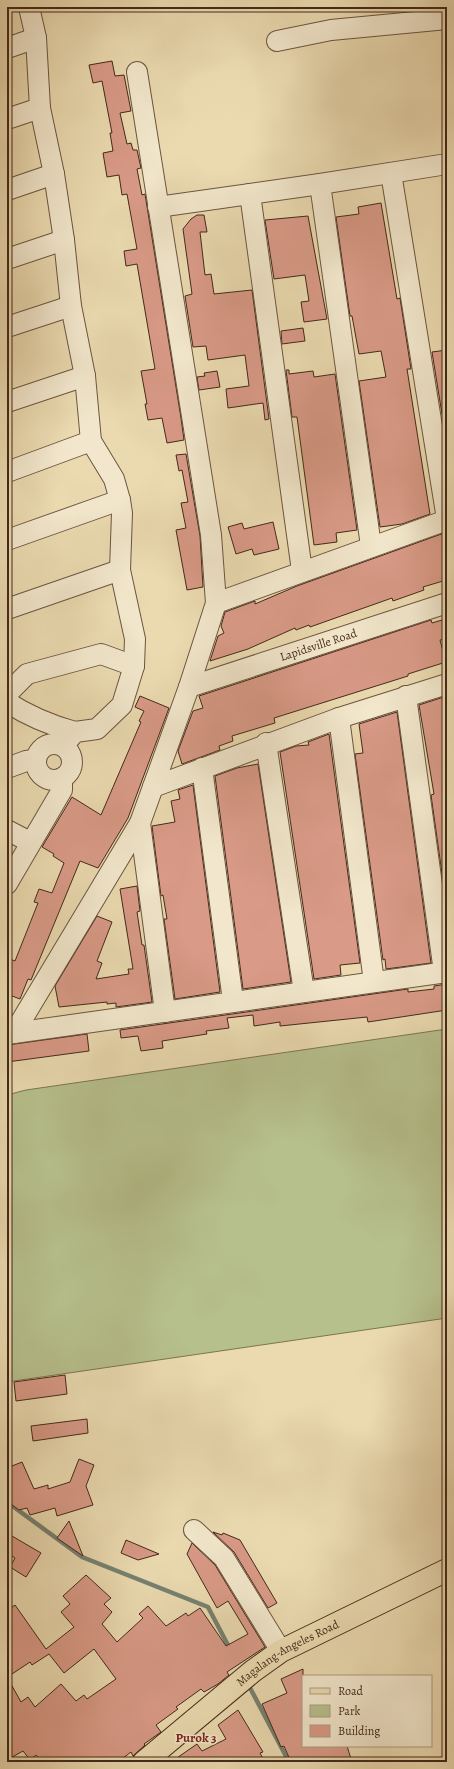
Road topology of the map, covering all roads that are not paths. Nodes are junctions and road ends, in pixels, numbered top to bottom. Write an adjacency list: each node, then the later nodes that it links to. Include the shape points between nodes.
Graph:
1 (28, 7): 3 (street)
2 (447, 19): 4 (street, via 331,30)
3 (36, 38): 5 (street); 7 (street)
4 (277, 41)
5 (7, 48)
6 (137, 72): 15 (street)
7 (40, 108): 8 (street); 11 (street)
8 (7, 119)
9 (447, 164): 10 (street)
10 (391, 172): 12 (street); 25 (street)
11 (54, 174): 13 (street); 16 (street)
12 (320, 184): 14 (street); 27 (street)
13 (7, 190)
14 (250, 194): 15 (street); 29 (street)
15 (158, 207): 30 (street, via 211,535)
16 (64, 240): 17 (street); 18 (street)
17 (7, 259)
18 (71, 306): 19 (street); 20 (street)
19 (7, 327)
20 (85, 376): 21 (street); 22 (street)
21 (7, 402)
22 (91, 442): 23 (street); 24 (street, via 114,479)
23 (7, 472)
24 (120, 500): 26 (street); 28 (street)
25 (447, 519): 27 (street)
26 (7, 540)
27 (371, 546): 29 (street)
28 (120, 570): 32 (street); 33 (street, via 135,639)
29 (302, 571): 30 (street)
30 (216, 603): 35 (street)
31 (447, 603): 35 (street, Lapidsville Road)
32 (7, 609)
33 (134, 666): 36 (street, via 101,654 27,674); 40 (street, via 122,705 97,729)
34 (447, 684): 37 (street)
35 (189, 687): 46 (street)
36 (7, 694)
37 (406, 696): 39 (street); 51 (street)
38 (7, 702): 40 (street, via 21,712 50,725)
39 (339, 718): 41 (street); 52 (street)
40 (69, 739): 42 (street, via 41,748); 45 (street, via 71,768)
41 (266, 743): 44 (street); 53 (street)
42 (35, 760): 43 (street); 45 (street, via 39,772 44,776 49,779)
43 (7, 768)
44 (202, 768): 46 (street); 54 (street)
45 (62, 778): 49 (street, via 62,790)
46 (153, 787): 47 (street)
47 (140, 823): 55 (street); 56 (street)
48 (7, 830): 49 (street)
49 (30, 842): 50 (street)
50 (7, 884)
51 (445, 972): 52 (street)
52 (374, 982): 53 (street)
53 (304, 992): 54 (street)
54 (233, 1001): 55 (street)
55 (165, 1012): 56 (street)
56 (10, 1033)
57 (194, 1530): 59 (street, via 224,1558)
58 (447, 1570): 59 (main road, Magalang-Angeles Road)
59 (281, 1651): 60 (main road, Magalang-Angeles Road, via 235,1685)
60 (144, 1762)

